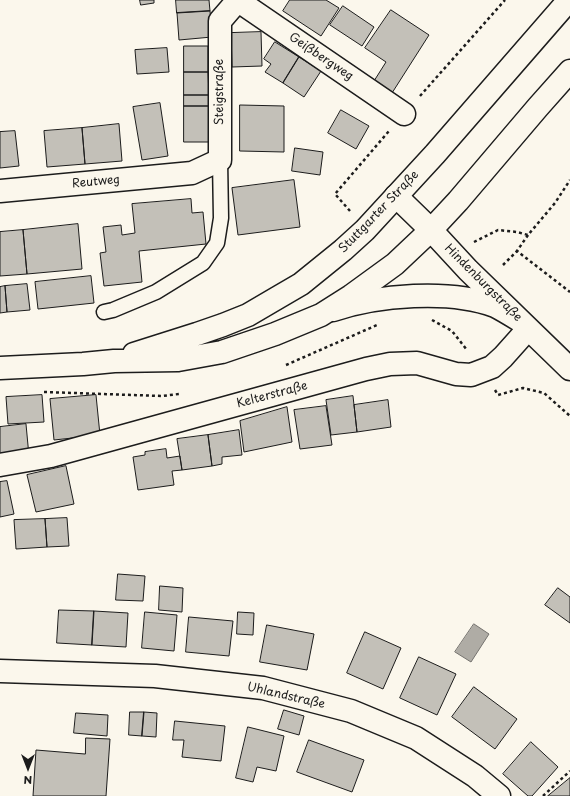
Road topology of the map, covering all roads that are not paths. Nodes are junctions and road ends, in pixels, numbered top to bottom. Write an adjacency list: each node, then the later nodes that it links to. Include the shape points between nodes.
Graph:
1 (238, 0): 4 (street, Geißbergweg); 5 (street, Steigstraße, via 220,21)
2 (569, 0): 7 (street, Stuttgarter Straße)
3 (570, 71): 8 (street, Stuttgarter Straße)
4 (404, 114)
5 (220, 160): 6 (street, Reutweg, via 192,173); 9 (lane, via 221,218 217,243 206,258 156,292)
6 (0, 191)
7 (396, 196): 8 (street, Hindenburgstraße); 12 (street, Stuttgarter Straße, via 365,230 301,284 223,325)
8 (431, 230): 10 (street, Stuttgarter Straße, via 395,264); 11 (street, Hindenburgstraße)
9 (104, 312)
10 (321, 314): 11 (street, via 378,299 431,296 471,299 496,307); 12 (street, Stuttgarter Straße, via 275,334 222,352 178,360)
11 (524, 324): 14 (street, Hindenburgstraße); 15 (street, Kelterstraße, via 492,367 471,375 456,374 417,363 390,364 51,456)
12 (114, 361): 13 (street, Stuttgarter Straße)
13 (0, 368)
14 (570, 369)
15 (0, 465)
16 (0, 671): 17 (street, Uhlandstraße, via 155,676 263,688 351,711 416,738 475,776)
17 (499, 796)

